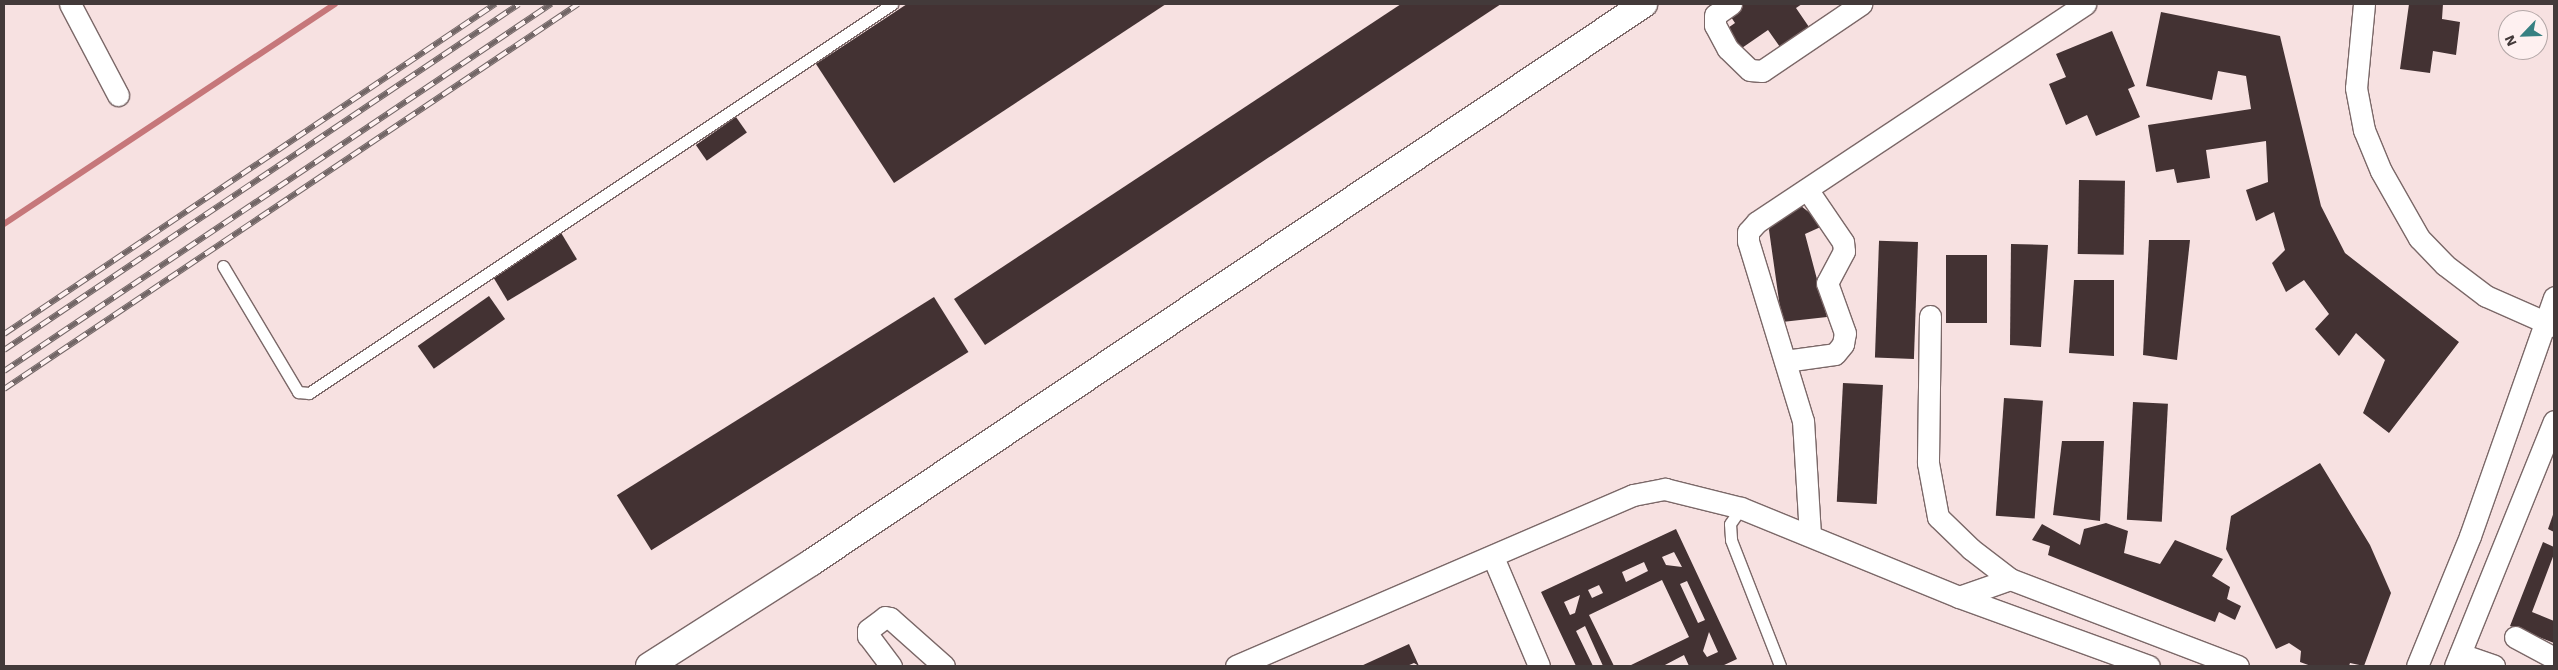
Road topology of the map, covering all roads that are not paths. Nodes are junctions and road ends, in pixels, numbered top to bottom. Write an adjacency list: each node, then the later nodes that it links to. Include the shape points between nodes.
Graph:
1 (70, 4): 8 (street)
2 (892, 4): 10 (lane, via 309,393 298,392)
3 (1644, 4): 25 (street, via 812,562)
4 (1731, 4): 5 (street, via 1715,15 1715,25 1734,54 1750,70 1762,70)
5 (1861, 4)
6 (2364, 4): 13 (street, via 2356,88 2364,130 2419,238 2445,265 2486,296)
7 (2071, 7): 9 (street)
8 (118, 95)
9 (1807, 189): 14 (street, via 1756,222 1748,232); 14 (street, via 1843,242 1844,251 1828,283 1845,333 1843,344 1835,354)
10 (223, 266)
11 (2554, 297): 13 (street)
12 (1930, 316): 19 (street, via 1928,463 1938,517 1971,550)
13 (2550, 324): 34 (street, via 2470,536)
14 (1785, 361): 17 (street, via 1804,422)
15 (2554, 421): 24 (street)
16 (1741, 508): 17 (street); 18 (street, via 1665,489 1633,495); 30 (lane, via 1730,524 1731,540)
17 (1810, 535): 20 (street)
18 (1493, 556): 28 (street); 29 (street)
19 (2010, 580): 20 (street); 22 (street)
20 (1959, 597): 31 (street)
21 (2515, 637): 23 (street)
22 (2164, 638): 32 (street); 33 (street)
23 (2554, 658)
24 (2457, 660): 35 (street)
25 (649, 666)
26 (891, 666): 27 (street, via 868,636 868,630 885,617)
27 (944, 666)
28 (1237, 666)
29 (1539, 666)
30 (1780, 666)
31 (2149, 666)
32 (2155, 666)
33 (2238, 666)
34 (2416, 666)
35 (2494, 666)

